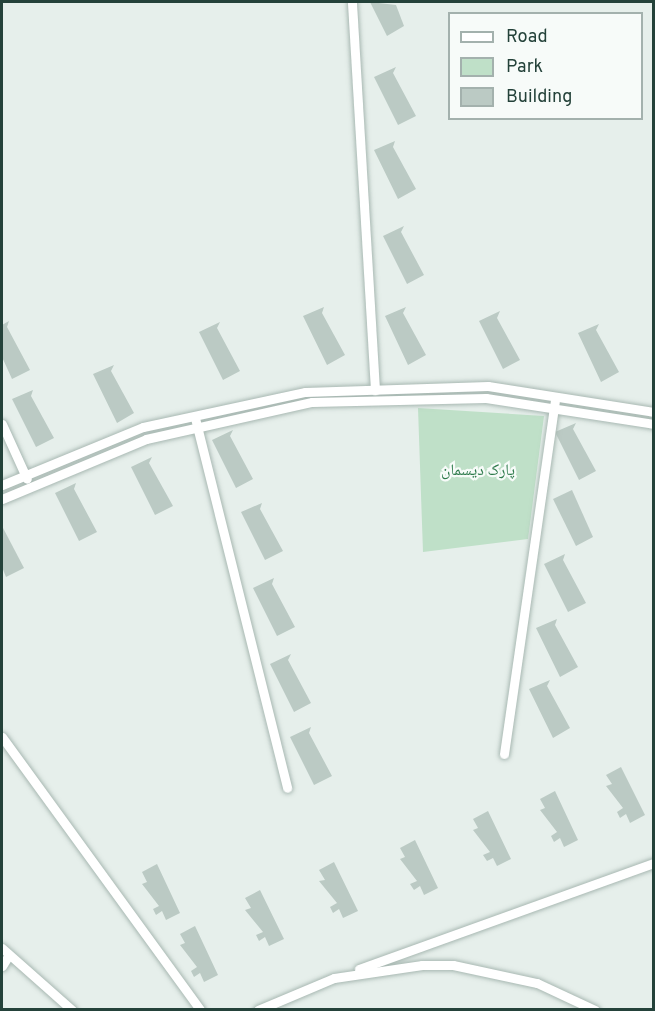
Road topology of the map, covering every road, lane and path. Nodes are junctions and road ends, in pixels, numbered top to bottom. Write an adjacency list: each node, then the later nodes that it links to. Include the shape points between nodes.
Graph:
1 (352, 3): 2 (street)
2 (374, 385): 3 (street, via 488,386); 4 (street); 7 (street, via 304,392)
3 (557, 393): 5 (street); 6 (street)
4 (376, 398): 5 (street); 9 (street, via 312,402)
5 (554, 405): 10 (street); 16 (street)
6 (654, 412)
7 (193, 413): 9 (street); 11 (street, via 87,446)
8 (2, 424): 11 (street)
9 (196, 424): 12 (street, via 90,458); 17 (street)
10 (654, 424)
11 (25, 474): 12 (street); 13 (street)
12 (29, 484): 14 (street)
13 (2, 485)
14 (2, 499)
15 (2, 737): 25 (street)
16 (504, 754)
17 (287, 788)
18 (654, 863): 22 (street)
19 (2, 948): 20 (street)
20 (9, 955): 21 (street); 24 (street)
21 (2, 966)
22 (334, 978): 23 (street, via 385,968 453,965 537,983); 26 (street)
23 (576, 999): 27 (street); 28 (street)
24 (72, 1010)
25 (200, 1010)
26 (258, 1010)
27 (572, 1010)
28 (595, 1010)

